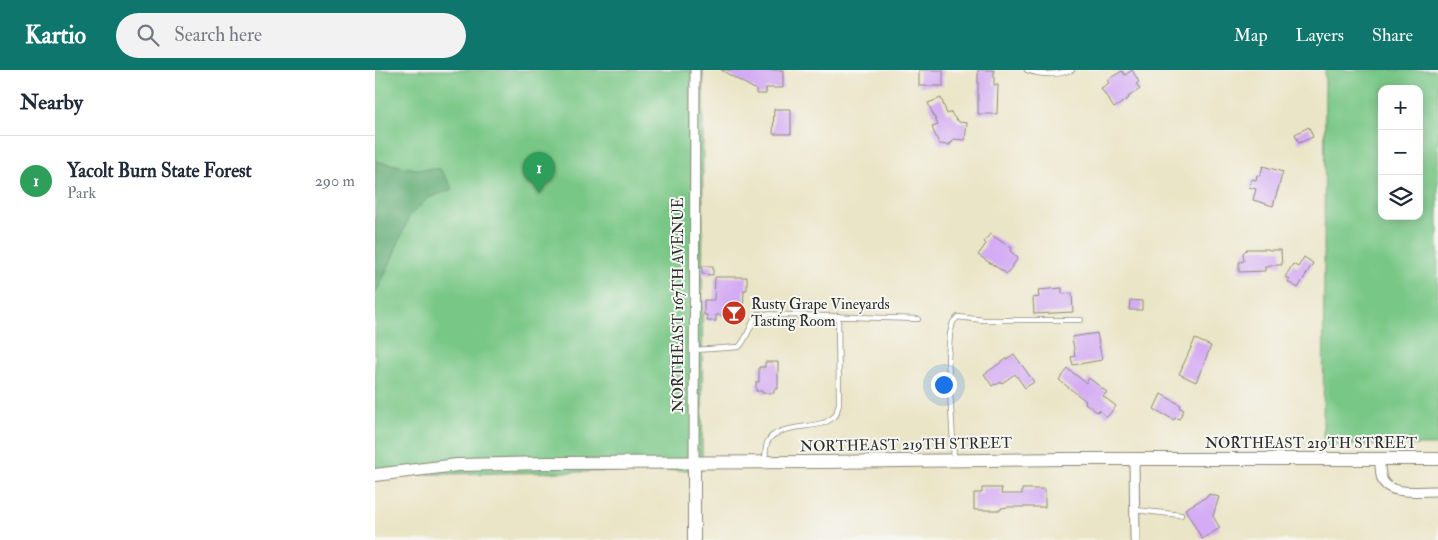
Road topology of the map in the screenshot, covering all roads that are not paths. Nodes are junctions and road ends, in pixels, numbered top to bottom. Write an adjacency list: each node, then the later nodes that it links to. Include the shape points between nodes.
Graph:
1 (695, 70): 7 (street, NORTHEAST 167TH AVENUE)
2 (1027, 70): 3 (lane, via 1050,75)
3 (1072, 70)
4 (838, 316): 5 (lane); 7 (lane, via 757,314 739,347); 13 (lane, via 839,403 836,415 824,423 774,434 767,443)
5 (919, 318)
6 (1081, 320): 11 (lane, via 958,317 953,322 948,358)
7 (695, 350): 12 (street, NORTHEAST 167TH AVENUE)
8 (1134, 459): 9 (street, NORTHEAST 219TH STREET); 11 (street, NORTHEAST 219TH STREET); 16 (street)
9 (1380, 459): 10 (street, NORTHEAST 219TH STREET); 15 (street, via 1381,477 1387,486 1397,491)
10 (1438, 459)
11 (954, 461): 13 (street, NORTHEAST 219TH STREET)
12 (694, 462): 13 (street, NORTHEAST 219TH STREET); 14 (street, NORTHEAST 219TH STREET, via 457,465); 18 (street, NORTHEAST 167TH AVENUE)
13 (765, 462)
14 (375, 475)
15 (1438, 491)
16 (1135, 510): 17 (lane); 19 (street)
17 (1181, 515)
18 (694, 540)
19 (1135, 540)

